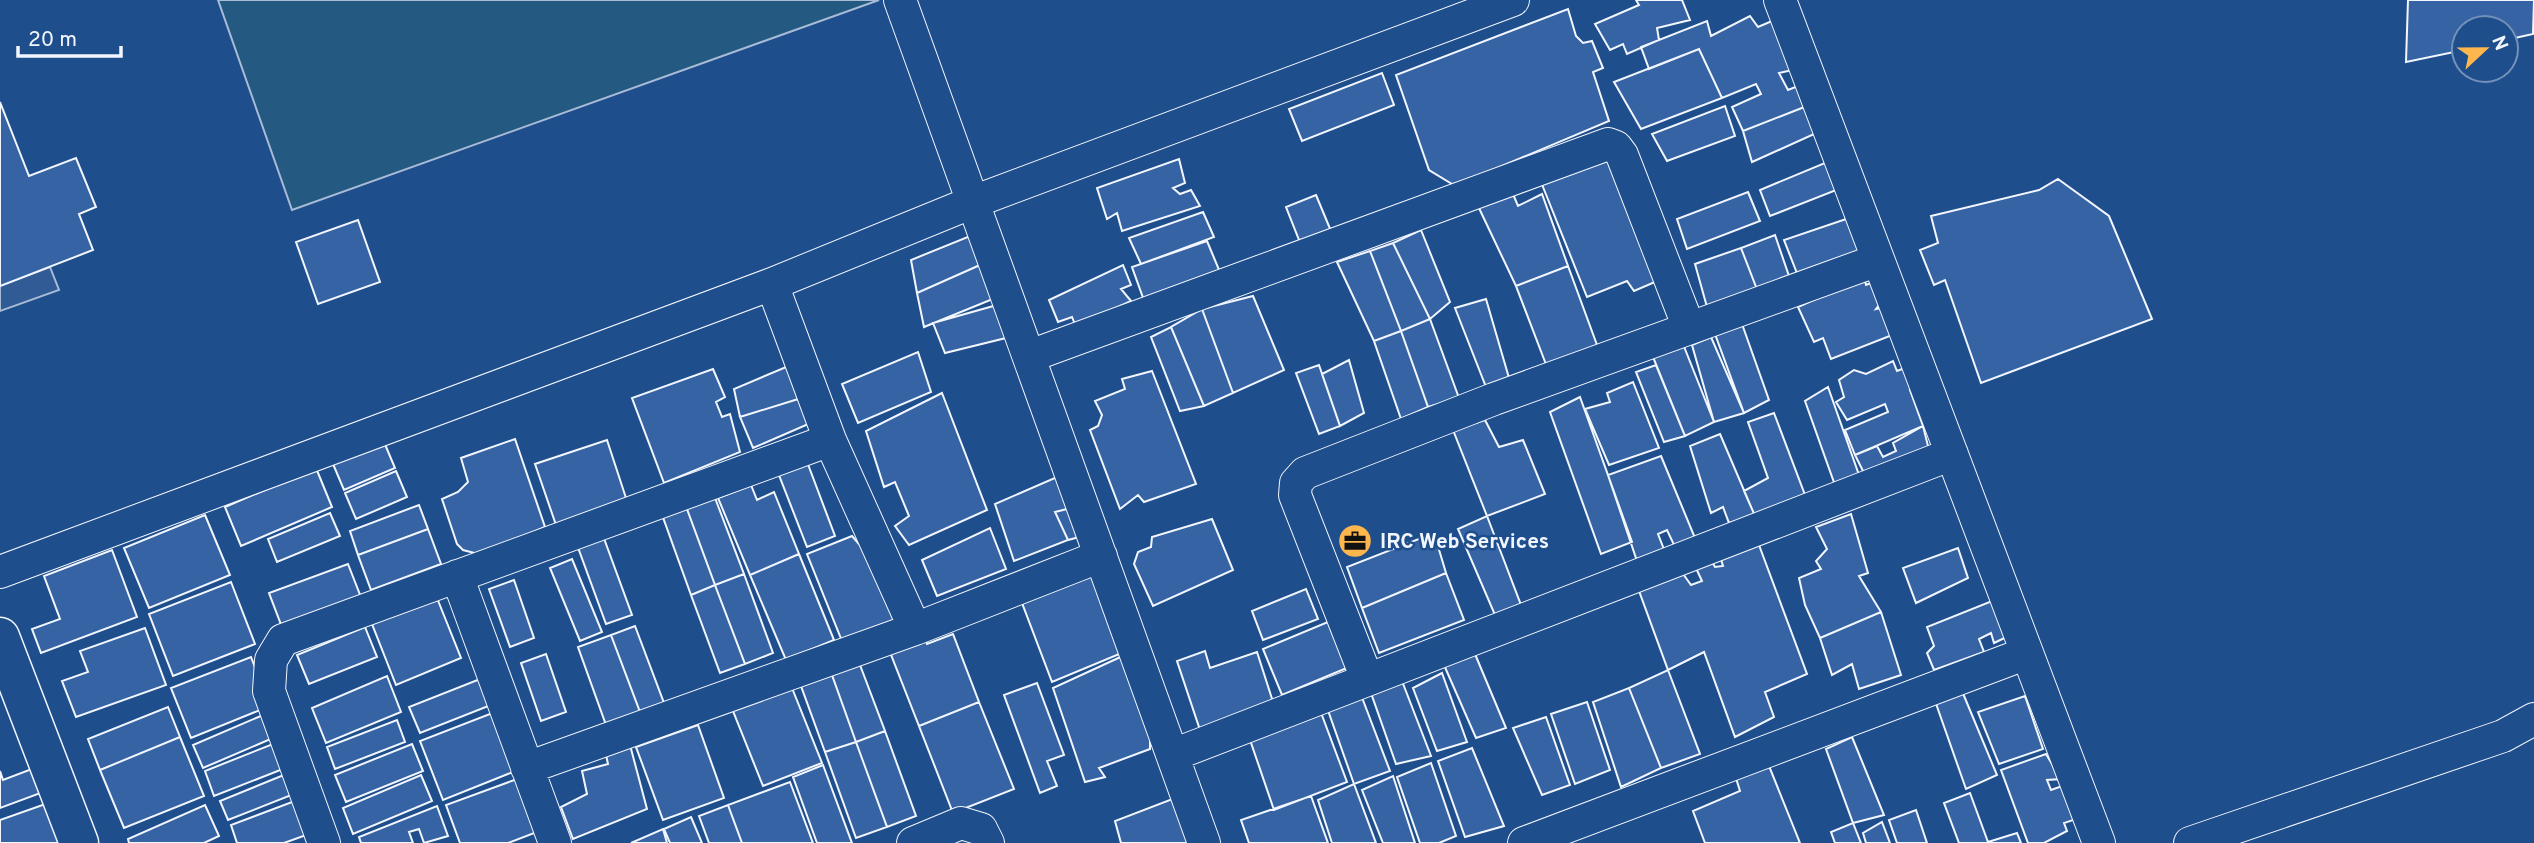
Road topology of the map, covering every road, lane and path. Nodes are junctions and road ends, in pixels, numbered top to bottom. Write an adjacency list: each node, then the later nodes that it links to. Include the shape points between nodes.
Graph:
1 (900, 0): 4 (street)
2 (1513, 0): 4 (street)
3 (1780, 0): 5 (street)
4 (973, 202): 6 (street); 8 (street)
5 (1878, 260): 7 (street); 10 (street)
6 (772, 284): 9 (street); 12 (street)
7 (1689, 328): 8 (street, via 1622,155 1608,144); 17 (street, via 1305,473 1296,483 1295,495)
8 (1030, 356): 11 (street)
9 (830, 440): 13 (street); 14 (street)
10 (1952, 454): 16 (street); 17 (street)
11 (1101, 556): 14 (street); 19 (street)
12 (0, 572)
13 (457, 576): 20 (street); 22 (street, via 283,640 271,660 269,691)
14 (915, 629): 20 (street)
15 (0, 637): 21 (street)
16 (2027, 653): 27 (street); 28 (street)
17 (1367, 680): 19 (street)
18 (2534, 719): 29 (street, via 2503,736)
19 (1173, 755): 26 (street)
20 (527, 768): 23 (street)
21 (79, 843)
22 (324, 843)
23 (555, 843)
24 (913, 843): 25 (street, via 961,823 981,829)
25 (988, 843)
26 (1205, 843)
27 (1524, 843)
28 (2099, 843)
29 (2190, 843)

